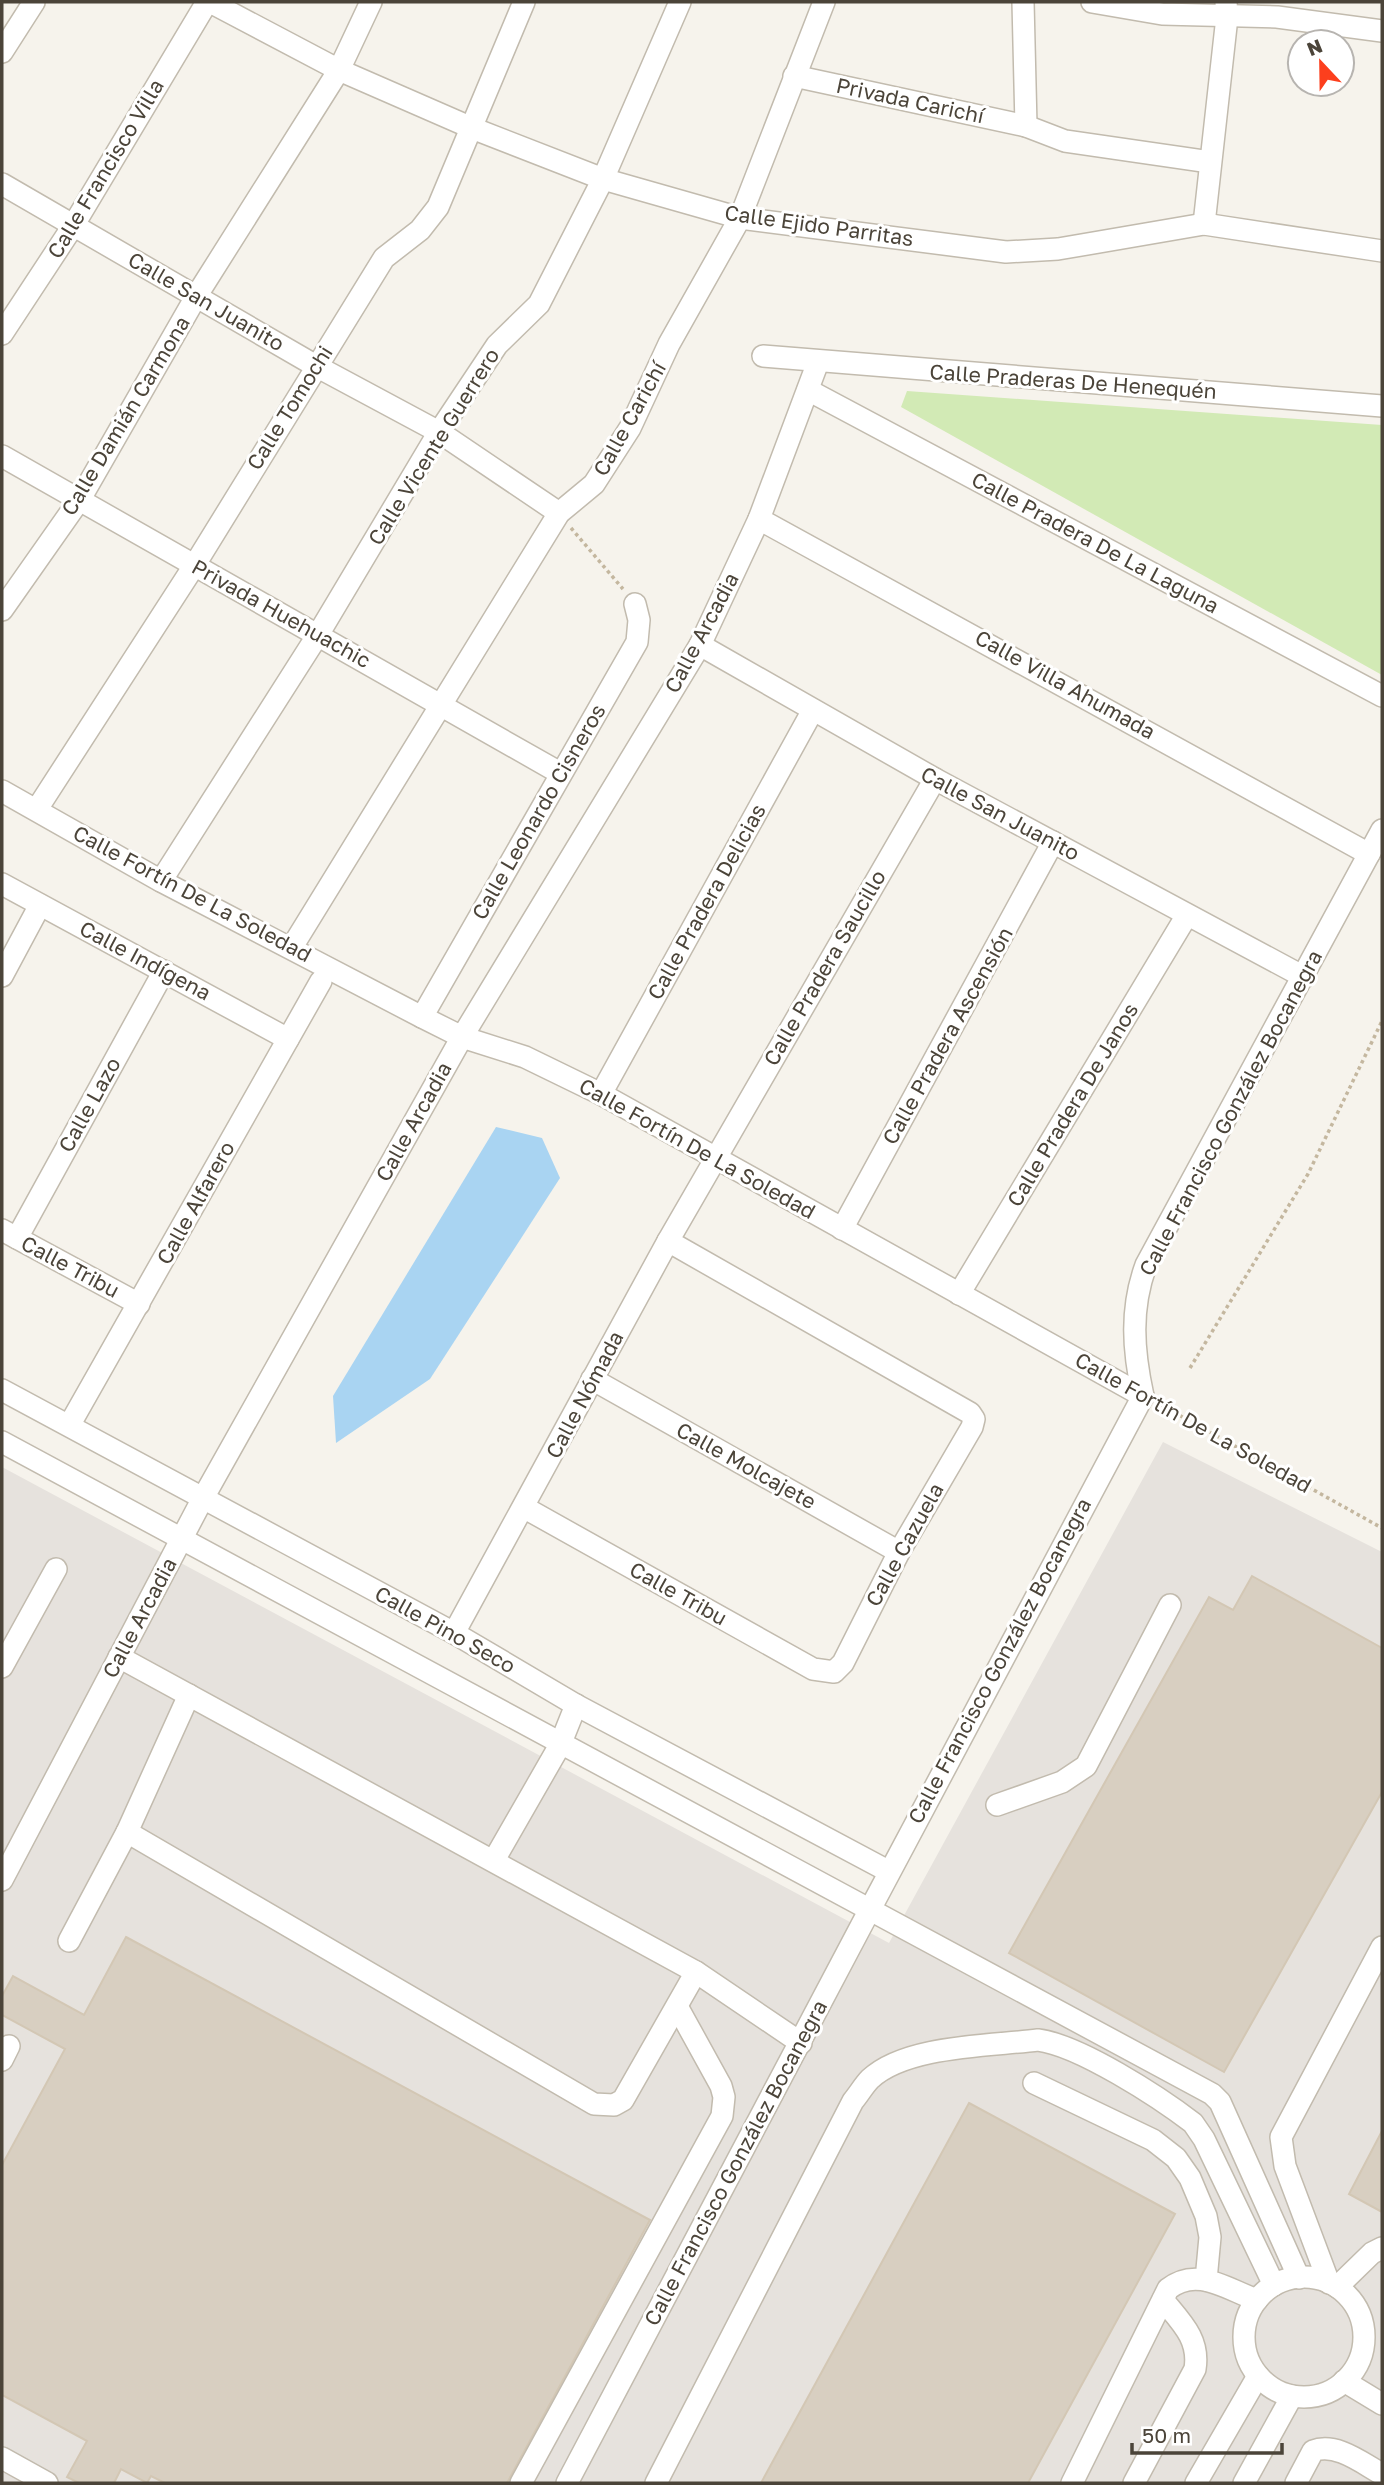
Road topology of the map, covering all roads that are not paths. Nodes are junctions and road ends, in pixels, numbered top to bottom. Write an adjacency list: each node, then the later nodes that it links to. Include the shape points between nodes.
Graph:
1 (34, 2): 11 (street)
2 (209, 2): 12 (street, Calle Ejido Parritas); 21 (street, Calle Francisco Villa)
3 (371, 2): 12 (street, Calle Damián Carmona)
4 (524, 2): 15 (street, Calle Tomochi)
5 (680, 2): 17 (street, Calle Vicente Guerrero)
6 (824, 2): 13 (street, Calle Carichí)
7 (1023, 2): 14 (street)
8 (1092, 2): 9 (street, via 1162,14)
9 (1227, 9): 10 (street); 16 (street)
10 (1382, 31)
11 (2, 52)
12 (339, 70): 15 (street, Calle Ejido Parritas); 23 (street, Calle Damián Carmona)
13 (794, 76): 14 (street, Privada Carichí); 19 (street, Calle Carichí)
14 (1026, 126): 16 (street, Privada Carichí, via 1065,141)
15 (472, 128): 17 (street, Calle Ejido Parritas); 27 (street, Calle Tomochi, via 438,207 420,230 384,258)
16 (1210, 162): 20 (street)
17 (603, 179): 19 (street, Calle Ejido Parritas); 30 (street, Calle Vicente Guerrero, via 539,304 497,345)
18 (2, 184): 21 (street, Calle San Juanito)
19 (740, 218): 20 (street, Calle Ejido Parritas, via 1006,252 1058,249); 33 (street, Calle Carichí, via 670,344 630,428 594,484)
20 (1205, 223): 22 (street, Calle Ejido Parritas)
21 (73, 226): 23 (street, Calle San Juanito); 24 (street, Calle Francisco Villa)
22 (1382, 251)
23 (197, 295): 27 (street, Calle San Juanito); 32 (street, Calle Damián Carmona)
24 (2, 334)
25 (763, 356): 26 (street, Calle Praderas De Henequén)
26 (818, 362): 28 (street, Calle Arcadia); 29 (street, Calle Praderas De Henequén)
27 (316, 366): 30 (street, Calle San Juanito); 35 (street, Calle Tomochi)
28 (808, 390): 34 (street, Calle Arcadia); 40 (street, Calle Pradera De La Laguna)
29 (1382, 406)
30 (439, 432): 33 (street, Calle San Juanito); 38 (street, Calle Vicente Guerrero)
31 (2, 456): 32 (street, Privada Huehuachic)
32 (80, 499): 35 (street, Privada Huehuachic); 37 (street, Calle Damián Carmona)
33 (559, 513): 41 (street, Calle Carichí)
34 (759, 519): 39 (street, Calle Arcadia); 49 (street, Calle Villa Ahumada)
35 (194, 566): 38 (street, Privada Huehuachic); 46 (street, Calle Tomochi)
36 (635, 604): 43 (street, Calle Leonardo Cisneros, via 637,642)
37 (2, 610)
38 (319, 633): 41 (street, Privada Huehuachic); 50 (street, Calle Vicente Guerrero)
39 (700, 645): 42 (street, Calle San Juanito); 60 (street, Calle Arcadia)
40 (1382, 696)
41 (441, 704): 43 (street, Privada Huehuachic); 54 (street, Calle Carichí)
42 (813, 710): 44 (street, Calle San Juanito); 62 (street, Calle Pradera Delicias)
43 (561, 773): 59 (street, Calle Leonardo Cisneros)
44 (935, 779): 48 (street, Calle San Juanito); 63 (street, Calle Pradera Saucillo)
45 (2, 791): 46 (street, Calle Fortín De La Soledad)
46 (37, 809): 50 (street, Calle Fortín De La Soledad)
47 (1382, 830): 49 (street, Calle Francisco González Bocanegra)
48 (1054, 842): 53 (street, Calle San Juanito); 64 (street, Calle Pradera Ascensión)
49 (1369, 854): 57 (street, Calle Francisco González Bocanegra)
50 (161, 881): 54 (street, Calle Fortín De La Soledad)
51 (2, 884): 52 (street, Calle Indígena)
52 (40, 905): 55 (street, Calle Indígena); 56 (street)
53 (1187, 915): 57 (street, Calle San Juanito); 67 (street, Calle Pradera De Janos)
54 (292, 947): 59 (street, Calle Fortín De La Soledad)
55 (164, 971): 61 (street, Calle Indígena); 65 (street, Calle Lazo)
56 (2, 976)
57 (1304, 977): 71 (street, Calle Francisco González Bocanegra, via 1146,1265 1134,1316)
58 (321, 981): 61 (street, Calle Alfarero)
59 (422, 1017): 60 (street, Calle Fortín De La Soledad)
60 (462, 1037): 62 (street, Calle Fortín De La Soledad, via 525,1057); 74 (street, Calle Arcadia)
61 (288, 1039): 68 (street, Calle Alfarero)
62 (601, 1094): 63 (street, Calle Fortín De La Soledad)
63 (715, 1157): 64 (street, Calle Fortín De La Soledad); 66 (street, Calle Nómada)
64 (842, 1229): 67 (street, Calle Fortín De La Soledad)
65 (9, 1234): 68 (street, Calle Tribu)
66 (668, 1241): 69 (street, Calle Nómada); 77 (street, Calle Cazuela, via 973,1416 972,1427)
67 (959, 1294): 71 (street, Calle Fortín De La Soledad)
68 (139, 1304): 72 (street, Calle Alfarero)
69 (592, 1380): 75 (street, Calle Nómada); 77 (street, Calle Molcajete)
70 (2, 1390): 72 (street, Calle Pino Seco)
71 (1143, 1396): 90 (street, Calle Francisco González Bocanegra)
72 (70, 1424): 74 (street, Calle Pino Seco)
73 (2, 1442): 76 (street)
74 (203, 1498): 76 (street, Calle Arcadia); 80 (street, Calle Pino Seco)
75 (525, 1508): 80 (street, Calle Nómada); 83 (street, Calle Tribu, via 813,1669)
76 (182, 1539): 81 (street, Calle Arcadia); 86 (street)
77 (899, 1552): 83 (street, Calle Cazuela, via 843,1663)
78 (56, 1569): 82 (street)
79 (1170, 1605): 87 (street, via 1086,1766 1062,1782)
80 (454, 1633): 85 (street, Calle Pino Seco)
81 (120, 1657): 84 (street); 91 (street, Calle Arcadia)
82 (2, 1667)
83 (834, 1672)
84 (189, 1695): 88 (street); 89 (street)
85 (576, 1705): 86 (street); 90 (street, Calle Pino Seco)
86 (561, 1745): 89 (street); 92 (street)
87 (997, 1805)
88 (127, 1832): 93 (street); 96 (street, via 594,2104 614,2105 623,2100)
89 (494, 1860): 95 (street)
90 (888, 1871): 92 (street, Calle Francisco González Bocanegra)
91 (2, 1880)
92 (868, 1911): 97 (street, Calle Francisco González Bocanegra); 100 (street, via 1212,2094 1220,2102)
93 (69, 1941)
94 (1382, 1948): 103 (street, via 1281,2137 1285,2166)
95 (696, 1972): 96 (street); 97 (street)
96 (678, 2008): 114 (street, via 721,2086 722,2116)
97 (801, 2043): 115 (street, Calle Francisco González Bocanegra)
98 (1034, 2083): 101 (street, via 1153,2140 1175,2158 1190,2178 1206,2216 1210,2237)
99 (1382, 2248): 103 (street)
100 (1299, 2277): 102 (street); 103 (street)
101 (1206, 2280): 104 (street, via 1186,2278 1168,2289); 105 (street)
102 (1274, 2285): 105 (street); 116 (street, via 1193,2123 1082,2055 1055,2042 1038,2040 930,2053 895,2063 870,2079 853,2101)
103 (1333, 2285): 106 (street, via 1347,2295)
104 (1163, 2300): 117 (street); 118 (street, via 1192,2337 1197,2358)
105 (1257, 2301): 107 (street, via 1244,2340)
106 (1373, 2348): 108 (street)
107 (1258, 2376): 109 (street); 119 (street)
108 (1344, 2381): 109 (street, via 1320,2394); 110 (street)
109 (1292, 2396): 120 (street)
110 (1382, 2404)
111 (2, 2458): 113 (street)
112 (1375, 2476): 121 (street, via 1333,2448 1320,2449 1313,2451)
113 (46, 2483)
114 (521, 2483)
115 (566, 2483)
116 (656, 2483)
117 (1072, 2483)
118 (1134, 2483)
119 (1196, 2483)
120 (1244, 2483)
121 (1296, 2483)

